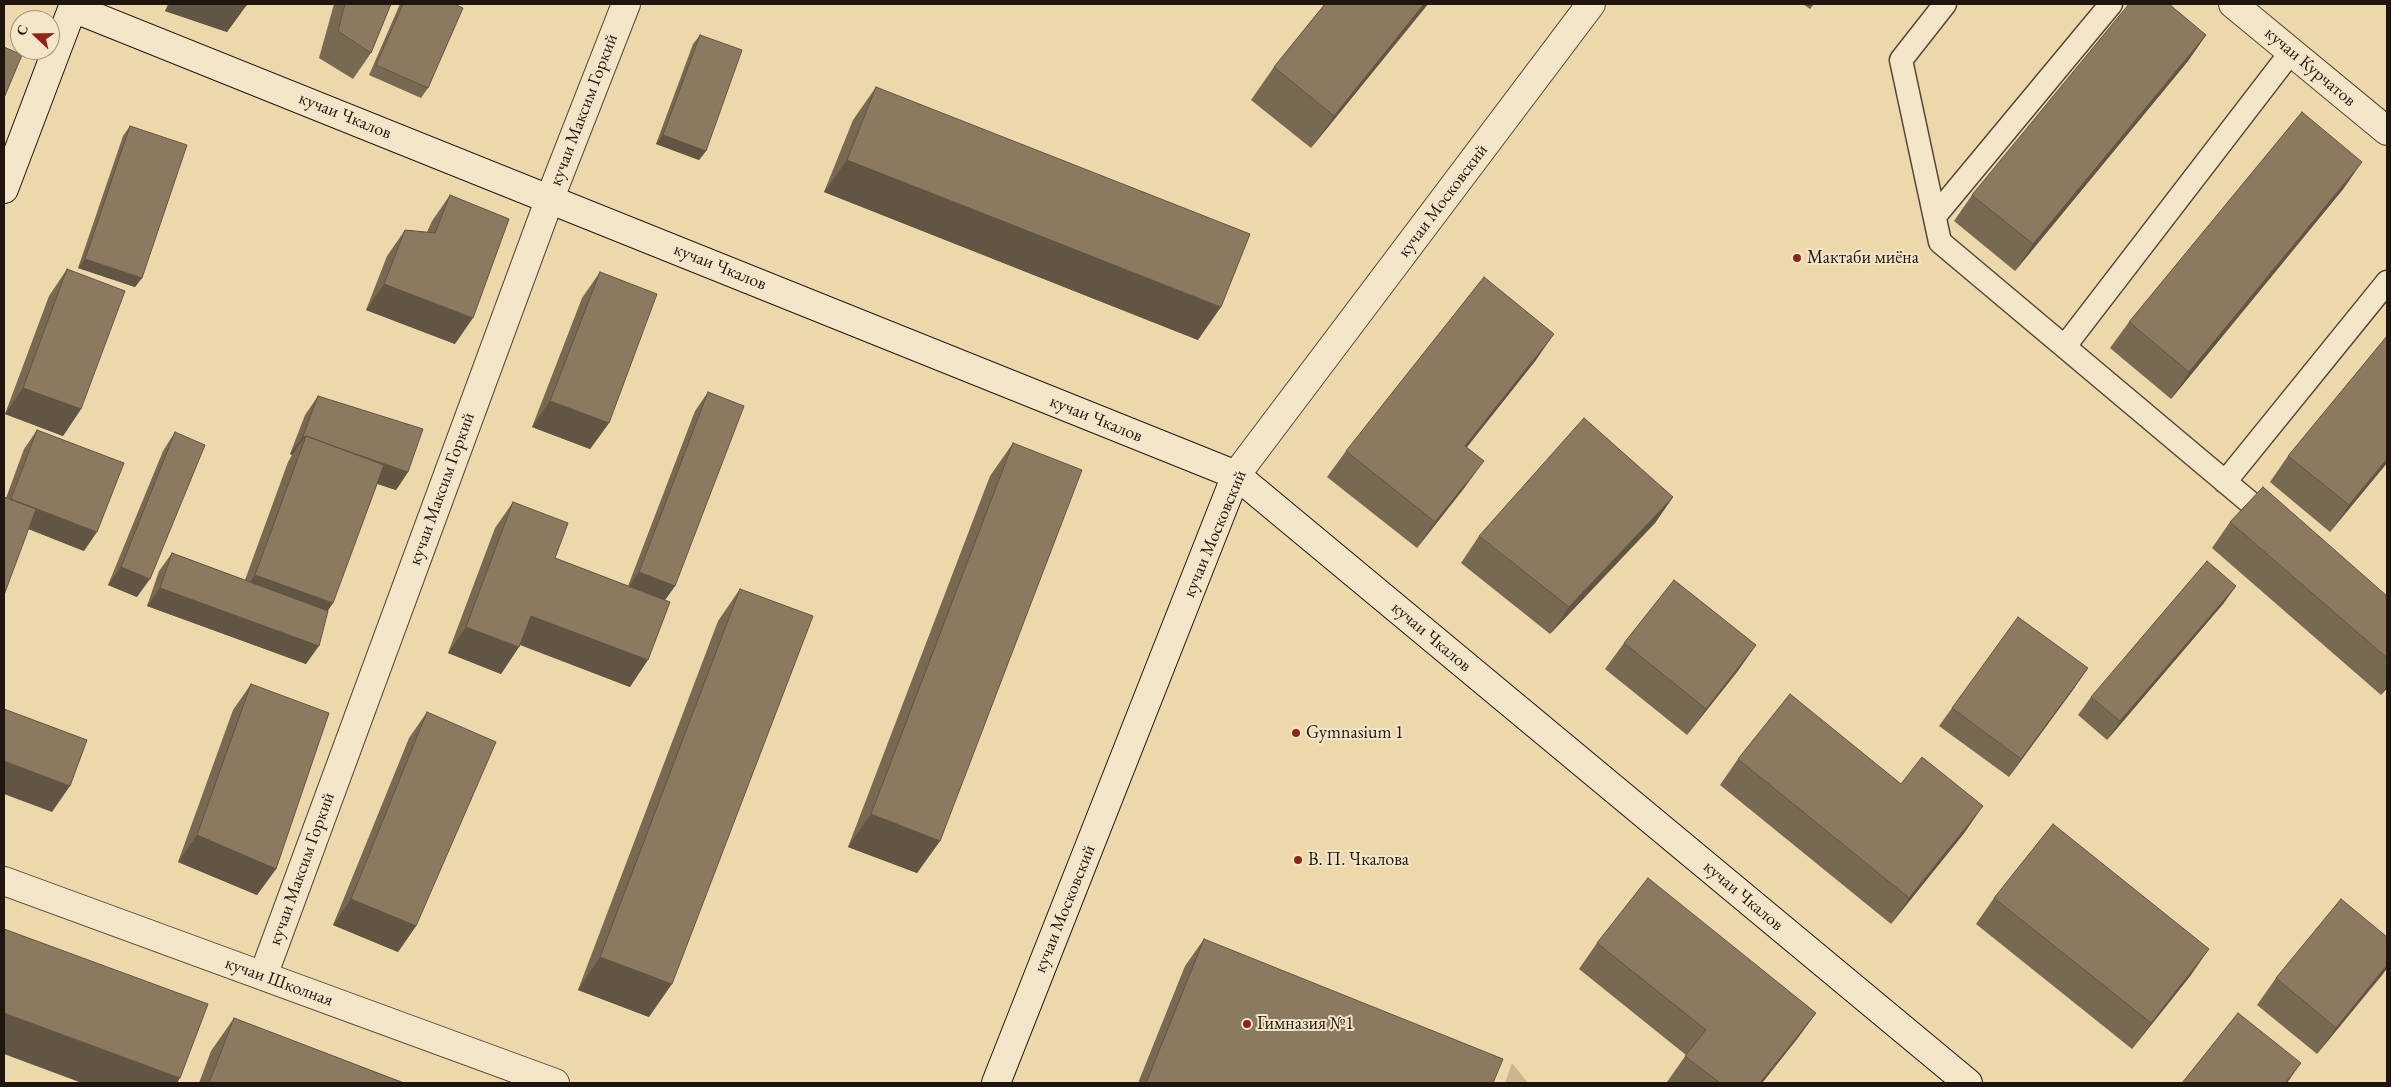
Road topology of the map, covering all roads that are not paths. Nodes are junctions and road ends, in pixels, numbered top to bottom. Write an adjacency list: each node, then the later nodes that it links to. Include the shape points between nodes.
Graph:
1 (626, 4): 10 (street, кучаи Максим Горкий)
2 (1591, 4): 14 (street, кучаи Московский)
3 (1945, 4): 11 (lane, via 1901,60)
4 (2110, 4): 11 (lane)
5 (2233, 4): 7 (street, кучаи Курчатов)
6 (70, 5): 9 (street); 10 (street, кучаи Чкалов)
7 (2291, 52): 8 (street, кучаи Курчатов); 13 (lane)
8 (2387, 131)
9 (4, 189)
10 (550, 198): 14 (street, кучаи Чкалов); 18 (street, кучаи Максим Горкий)
11 (1935, 216): 13 (lane, via 1940,242)
12 (2387, 282): 15 (lane)
13 (2065, 346): 15 (lane)
14 (1236, 475): 20 (street, кучаи Московский); 21 (street, кучаи Чкалов)
15 (2225, 482): 16 (lane)
16 (2284, 532)
17 (4, 881): 18 (street, кучаи Школная)
18 (263, 976): 19 (street, кучаи Школная)
19 (555, 1083)
20 (996, 1083)
21 (1968, 1083)

